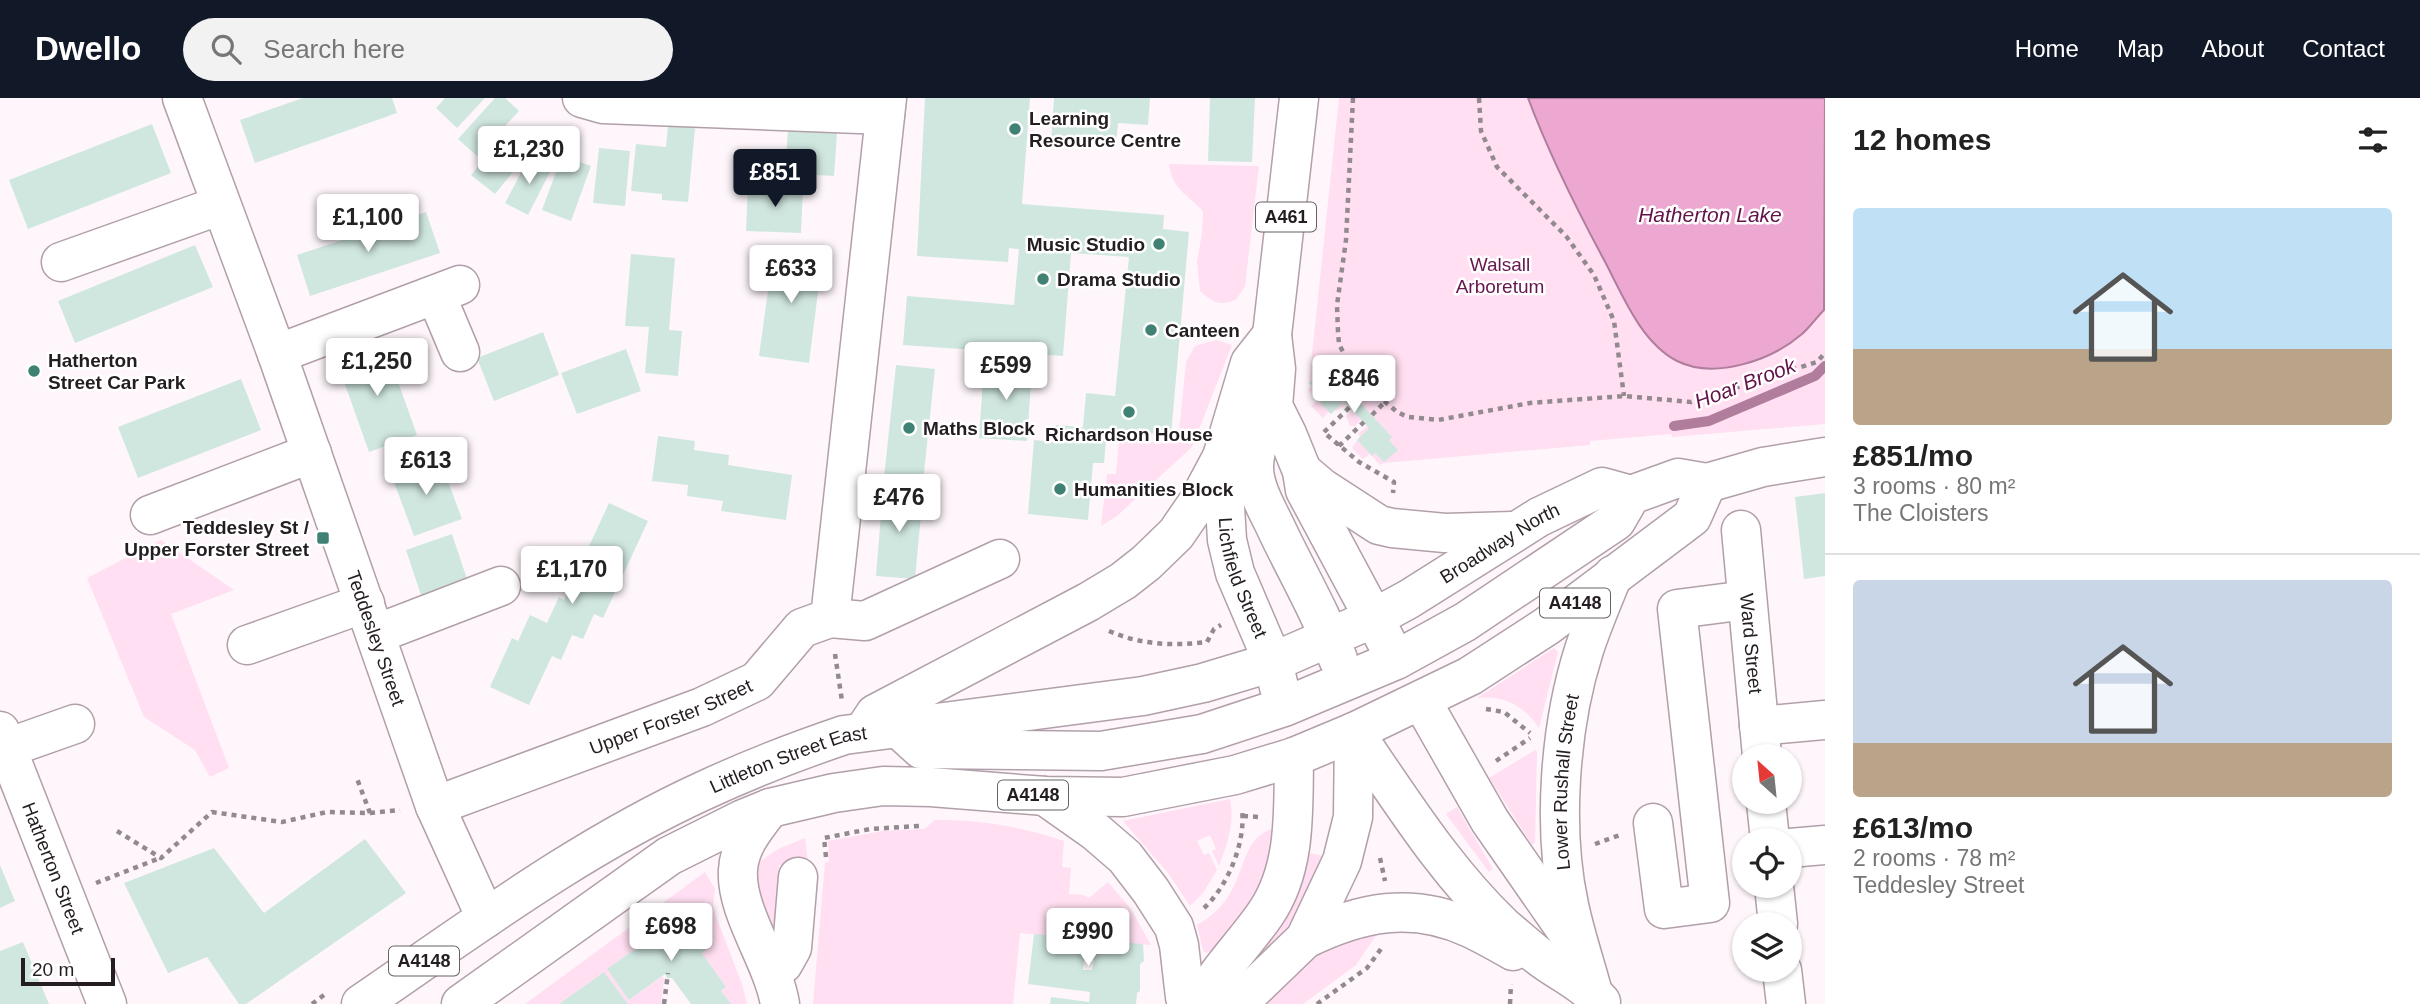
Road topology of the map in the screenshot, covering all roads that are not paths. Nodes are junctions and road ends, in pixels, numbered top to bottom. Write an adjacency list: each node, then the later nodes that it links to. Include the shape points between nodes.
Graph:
1 (182, 98): 5 (main road, Teddesley Street)
2 (582, 98): 4 (main road, via 603,104)
3 (1299, 98): 7 (main road, A461)
4 (886, 106): 24 (main road)
5 (221, 205): 6 (main road); 9 (main road, Teddesley Street)
6 (61, 262)
7 (1272, 335): 10 (main road, via 1276,369); 12 (main road, Lichfield Street, via 1250,363)
8 (460, 352): 9 (main road, via 448,290)
9 (277, 354): 11 (main road, Teddesley Street)
10 (1272, 406): 14 (main road); 27 (main road, via 1257,444 1254,469 1260,494)
11 (312, 453): 17 (main road); 26 (main road, Teddesley Street)
12 (1222, 457): 30 (main road, Lichfield Street, via 1227,540); 37 (main road, via 1188,518 1146,563 1088,602 875,714)
13 (1825, 457): 15 (main road, via 1763,467)
14 (1302, 471): 19 (main road, via 1379,525 1445,533); 25 (main road, via 1305,490)
15 (1707, 483): 16 (main road, via 1678,478); 21 (main road, A4148, via 1692,517)
16 (1631, 495): 19 (main road, Broadway North / A4148, via 1602,487); 29 (main road, A4148, via 1616,521 1465,622)
17 (150, 515)
18 (1741, 530): 23 (main road, Ward Street)
19 (1515, 531): 25 (main road, Broadway North / A4148)
20 (1000, 559): 24 (main road, via 865,621)
21 (1613, 575): 32 (main road, A4148, via 1525,641); 53 (main road, Lower Rushall Street, via 1572,695 1564,741 1561,818 1569,905)
22 (501, 586): 26 (main road)
23 (1747, 600): 39 (main road, Ward Street); 45 (main road, via 1677,609 1710,903 1664,909)
24 (830, 618): 43 (main road, Upper Forster Street, via 802,628 757,681 702,707)
25 (1374, 618): 27 (main road, A4148); 29 (main road, Lower Rushall Street)
26 (370, 619): 28 (main road); 43 (main road, Teddesley Street)
27 (1330, 637): 30 (main road, A4148); 31 (main road)
28 (247, 645)
29 (1396, 660): 31 (main road); 32 (main road, Lower Rushall Street)
30 (1273, 662): 31 (main road, Lichfield Street); 35 (main road, Littleton Street East / A4148, via 1143,696)
31 (1315, 695): 32 (main road); 35 (main road, via 1194,736 1101,751 921,749); 36 (main road); 40 (main road)
32 (1421, 700): 36 (main road, A4148); 53 (main road, Lower Rushall Street, via 1490,821 1574,942)
33 (1825, 720): 39 (main road)
34 (75, 724): 38 (main road)
35 (898, 727): 37 (main road, Littleton Street East / A4148)
36 (1354, 732): 40 (main road, A4148); 50 (main road, via 1353,817 1342,861); 53 (main road, via 1471,893 1540,957)
37 (862, 733): 49 (main road, Littleton Street East / A4148, via 844,735 703,790 576,860)
38 (3, 739): 42 (main road, Hatherton Street)
39 (1761, 741)
40 (1294, 757): 41 (main road, Littleton Street East / A4148, via 1235,775 1123,797); 58 (main road, via 1292,834 1284,874 1266,912 1218,972)
41 (1045, 796): 44 (main road, Littleton Street East / A4148, via 883,786); 57 (main road, via 1125,857 1151,891 1174,927)
42 (13, 800): 54 (main road, Hatherton Street, via 65,895)
43 (435, 806): 49 (main road, Teddesley Street)
44 (770, 808): 52 (main road, via 748,839 737,869 742,900); 56 (main road, Littleton Street East / A4148, via 669,856)
45 (1654, 823)
46 (1825, 845): 47 (main road)
47 (1802, 847)
48 (806, 868): 52 (main road, via 792,948)
49 (486, 918): 55 (main road, Littleton Street East / A4148)
50 (1305, 939): 53 (main road, via 1360,917 1391,912 1449,919); 59 (main road)
51 (1783, 982): 60 (main road)
52 (775, 987)
53 (1598, 998)
54 (107, 1004)
55 (361, 1004)
56 (461, 1004)
57 (1188, 1004)
58 (1200, 1004)
59 (1241, 1004)
60 (1786, 1004)

